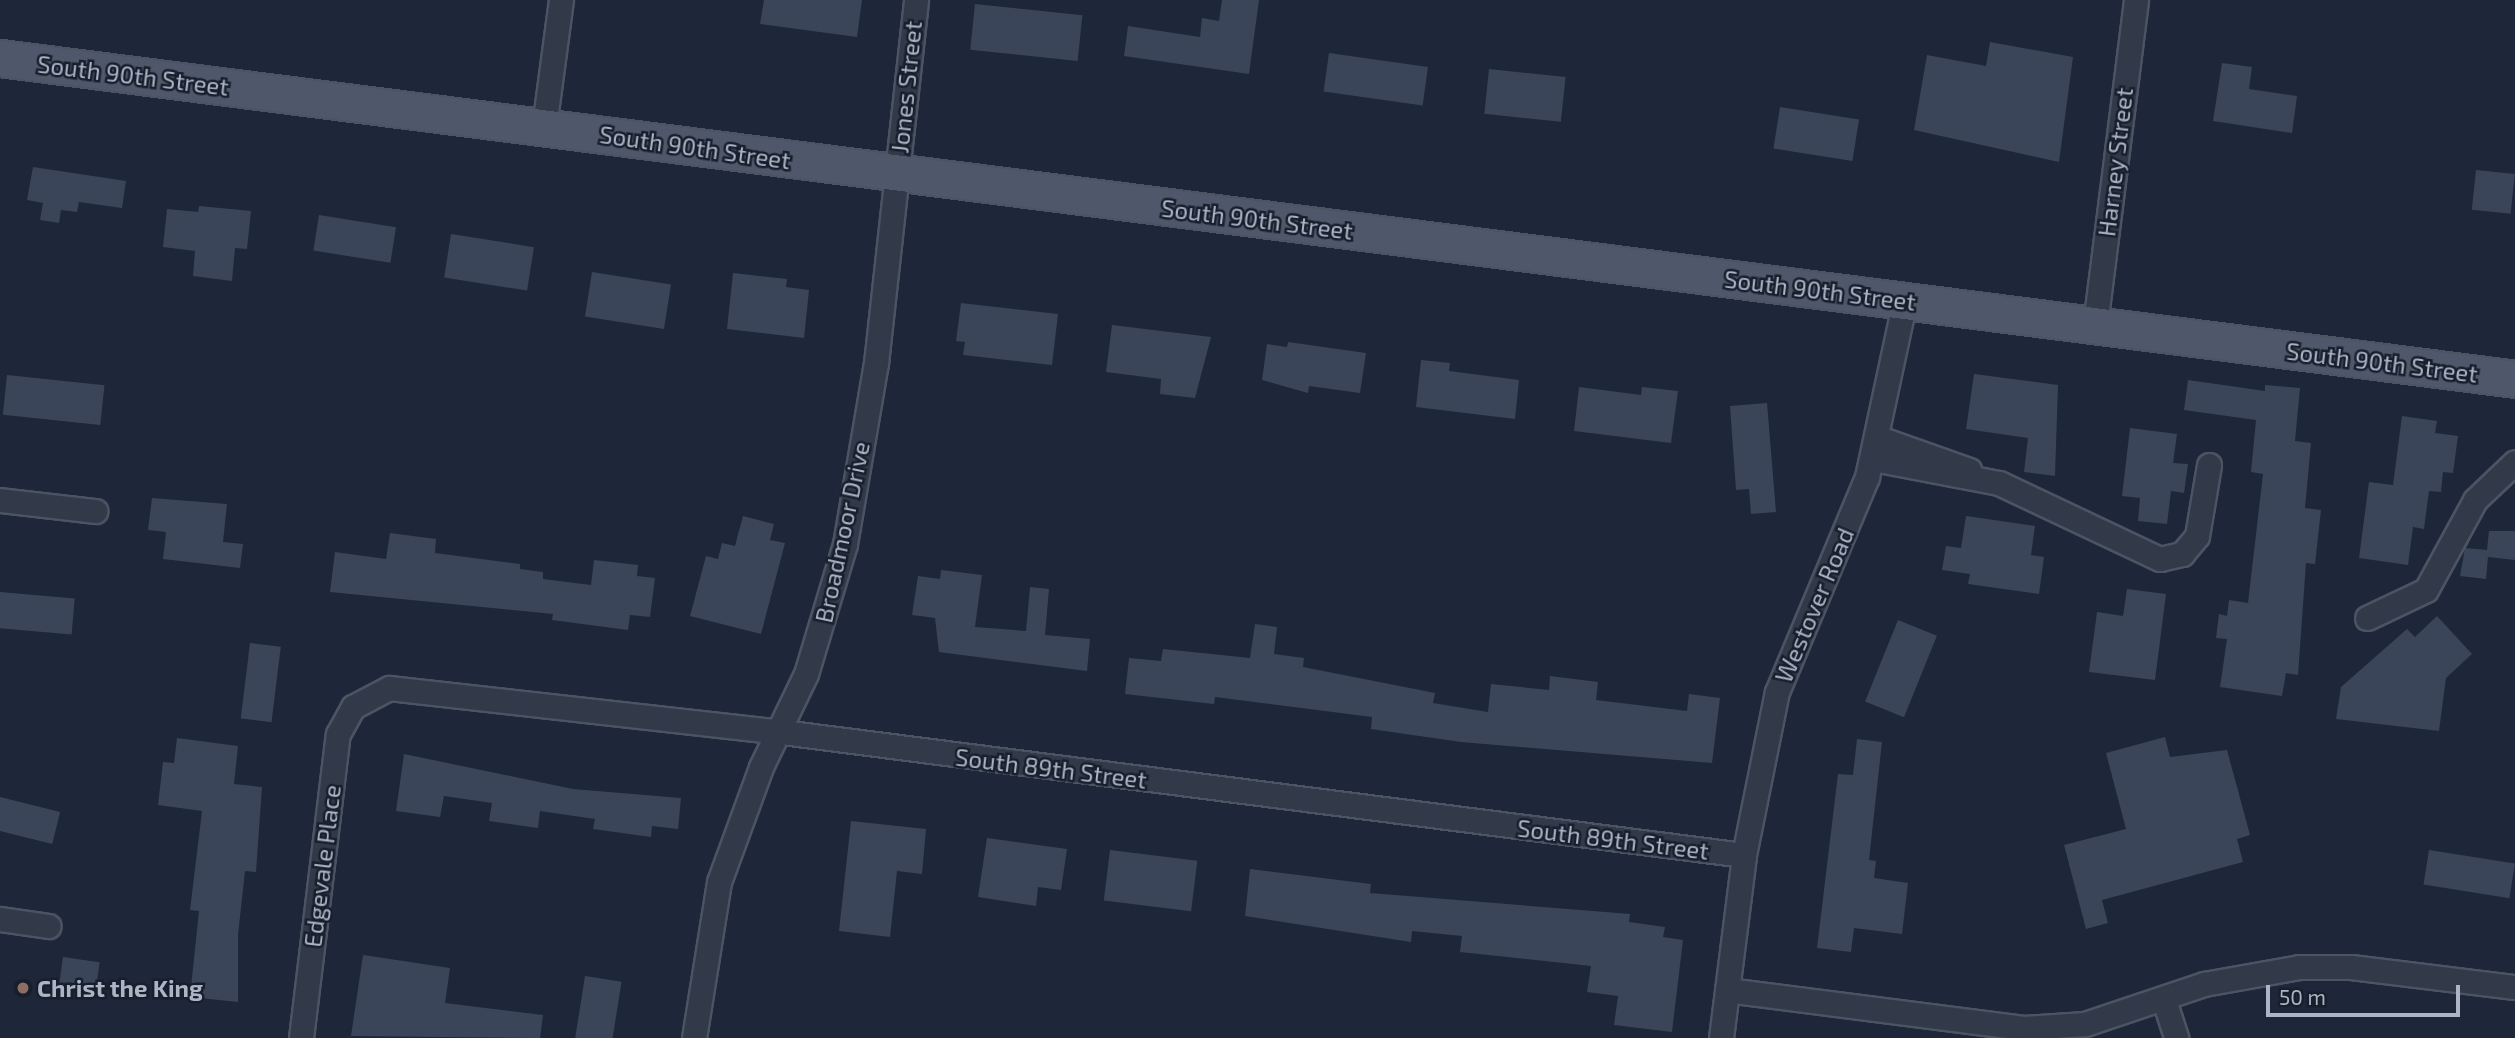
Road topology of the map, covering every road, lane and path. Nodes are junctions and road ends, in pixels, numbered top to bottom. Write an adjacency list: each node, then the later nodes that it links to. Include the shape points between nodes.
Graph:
1 (561, 0): 5 (street)
2 (916, 0): 6 (street, Jones Street)
3 (2136, 0): 8 (street, Harney Street)
4 (0, 58): 5 (main road, South 90th Street)
5 (544, 127): 6 (main road, South 90th Street)
6 (897, 174): 7 (main road, South 90th Street); 17 (street, Broadmoor Drive, via 876,363 845,544 831,601)
7 (1905, 300): 8 (main road, South 90th Street); 10 (street, Westover Road)
8 (2095, 325): 9 (main road, South 90th Street)
9 (2515, 379)
10 (1876, 449): 12 (street, via 1980,477 2149,557 2172,558 2197,536); 18 (street, Westover Road, via 1777,692)
11 (2515, 461): 15 (street, via 2475,500 2426,590)
12 (2209, 465)
13 (0, 500): 14 (street)
14 (95, 512)
15 (2367, 618)
16 (360, 701): 17 (street, South 89th Street, via 408,688); 24 (street, Edgevale Place, via 338,734)
17 (782, 732): 18 (street, South 89th Street); 25 (street, Broadmoor Drive, via 761,767 719,882)
18 (1744, 855): 22 (street, Westover Road)
19 (0, 919): 20 (street)
20 (48, 926)
21 (2515, 987): 23 (street, via 2351,967 2298,967 2204,984)
22 (1727, 990): 23 (street, via 2024,1028 2085,1024); 26 (street, Westover Road)
23 (2164, 1000): 27 (street)
24 (301, 1038)
25 (694, 1038)
26 (1721, 1038)
27 (2176, 1038)

